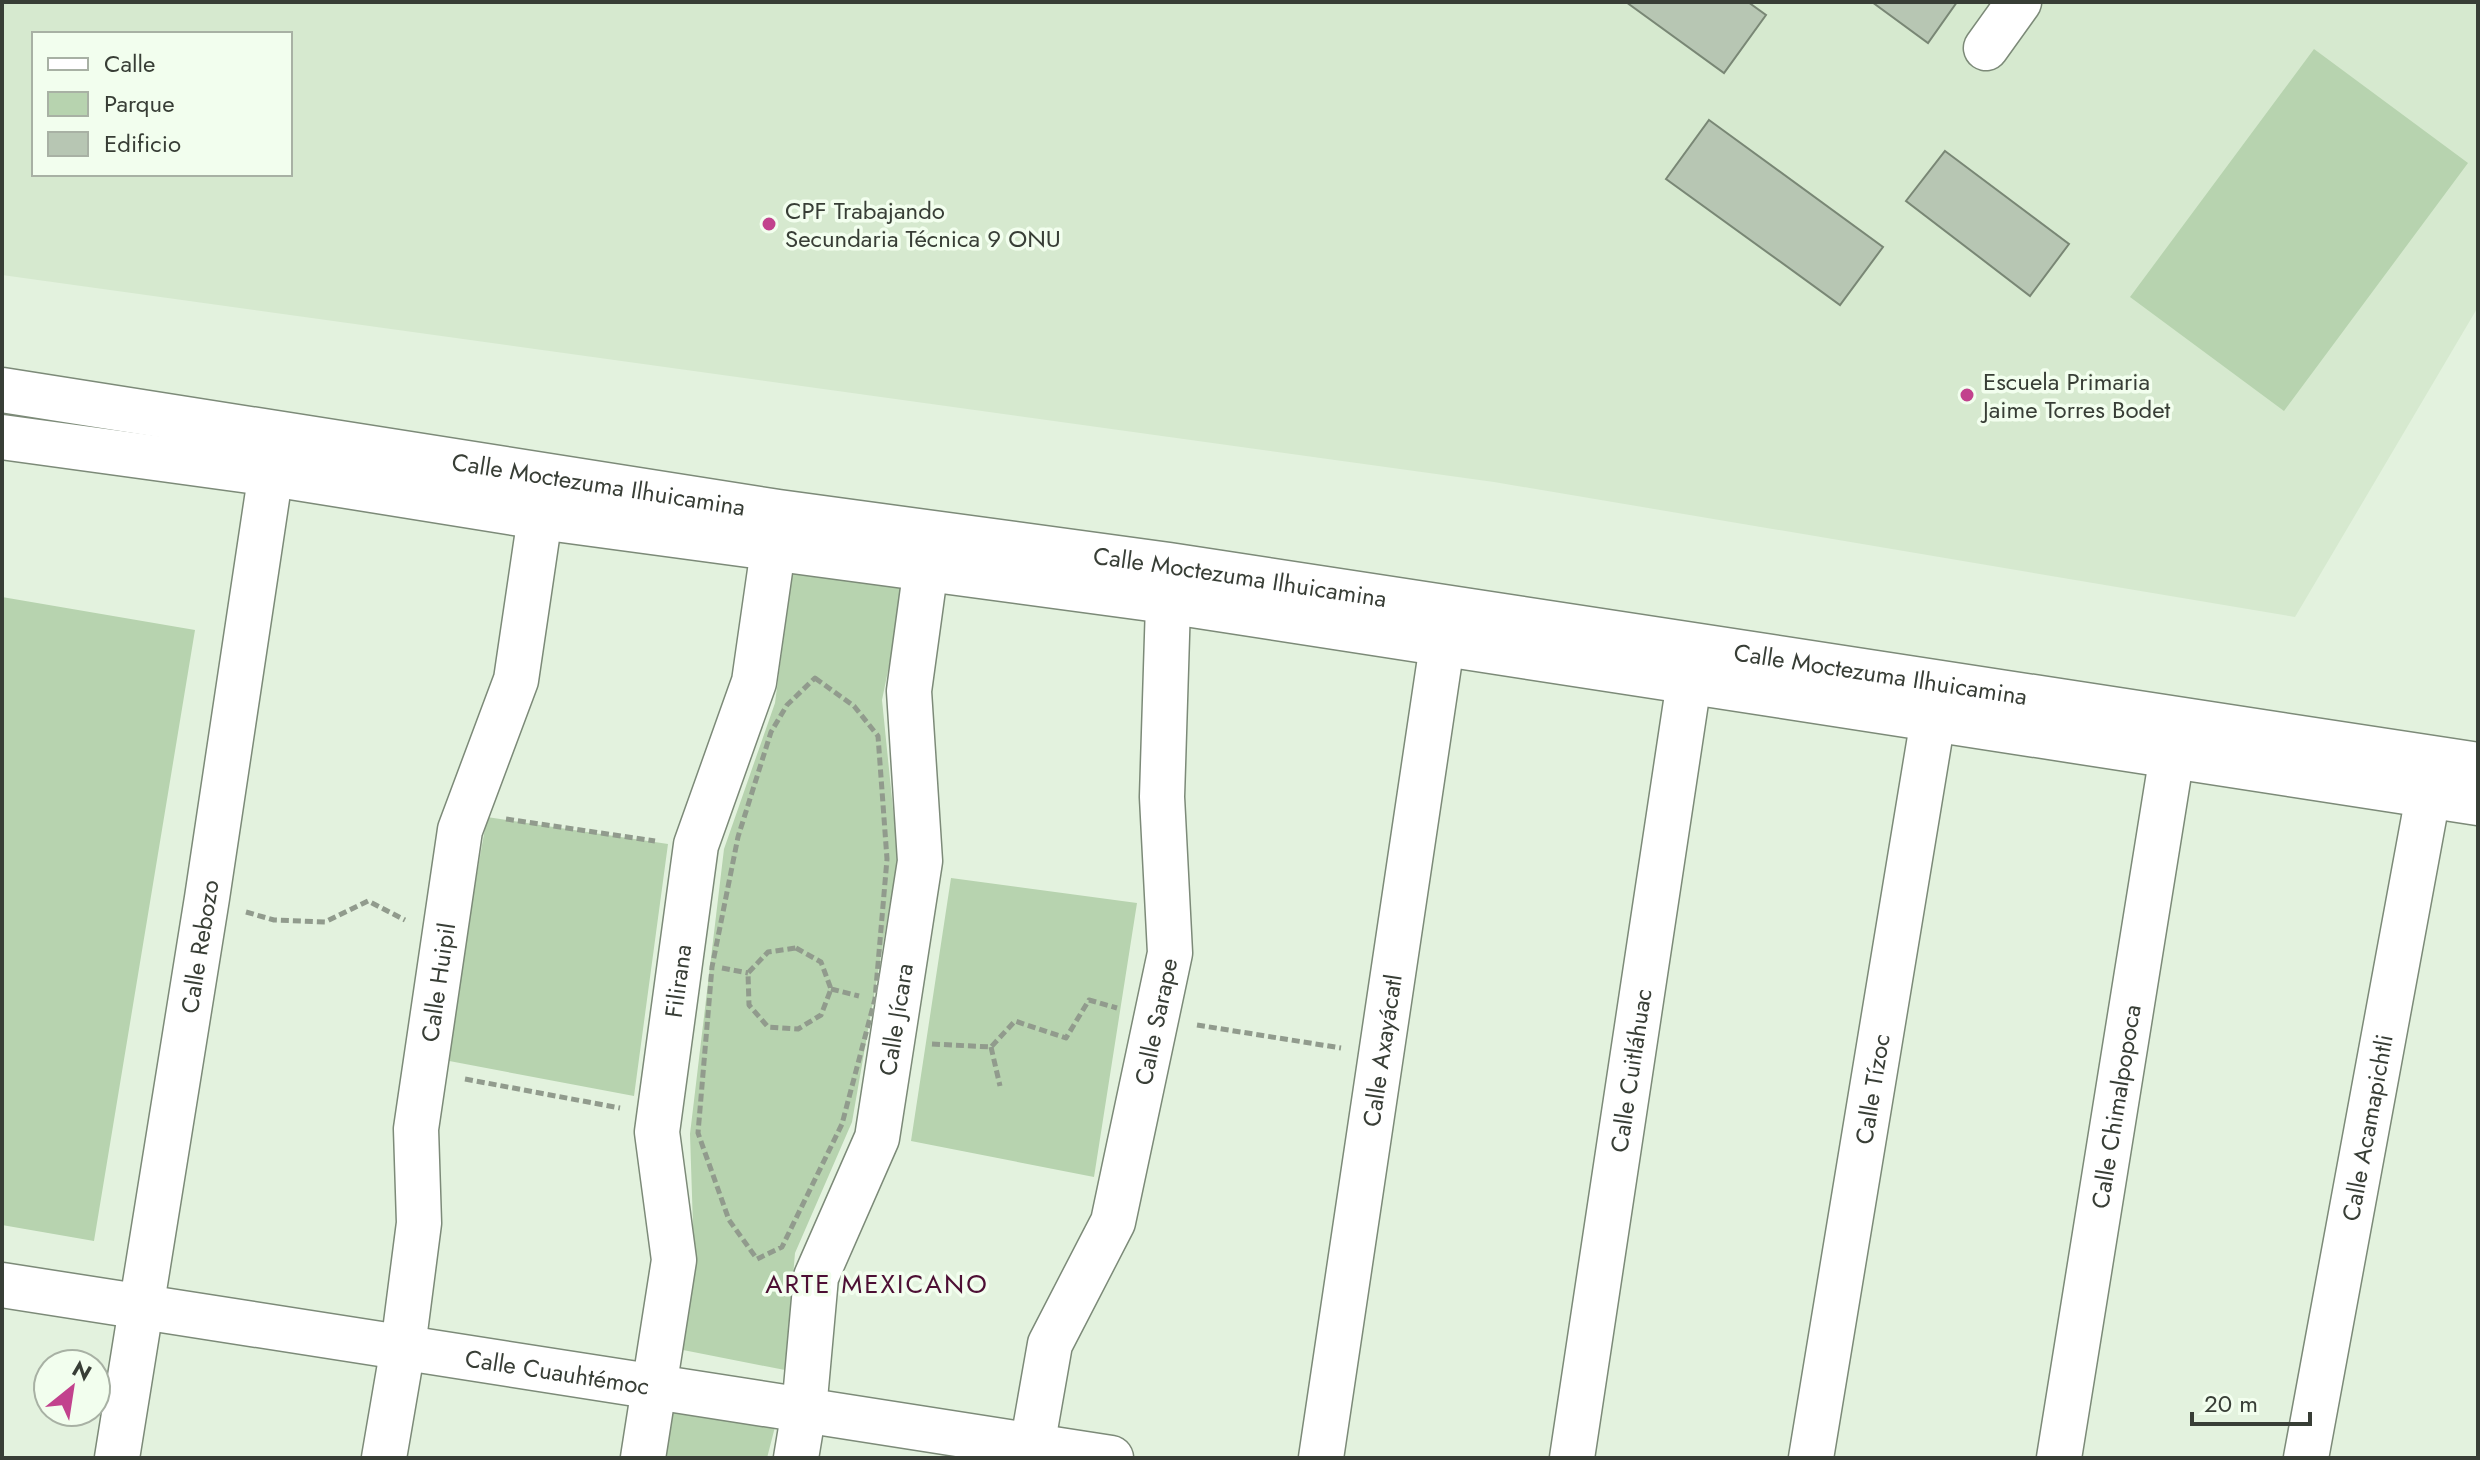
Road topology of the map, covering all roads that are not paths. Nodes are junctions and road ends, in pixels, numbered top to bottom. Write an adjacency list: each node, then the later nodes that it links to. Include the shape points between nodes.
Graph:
1 (2019, 2): 2 (street)
2 (1986, 48)
3 (2, 390): 5 (street, Calle Moctezuma Ilhuicamina)
4 (2, 437): 5 (street, Calle Moctezuma Ilhuicamina)
5 (274, 453): 6 (street, Calle Moctezuma Ilhuicamina); 7 (street, Calle Moctezuma Ilhuicamina); 18 (street, Calle Rebozo)
6 (540, 517): 7 (street, Calle Moctezuma Ilhuicamina); 19 (street, Calle Huipil, via 516,680 460,830 416,1129 419,1223)
7 (776, 531): 8 (street, Calle Moctezuma Ilhuicamina); 9 (street, Calle Moctezuma Ilhuicamina); 20 (street, Filirana, via 754,682 696,845 657,1132 674,1260)
8 (926, 567): 9 (street, Calle Moctezuma Ilhuicamina); 21 (street, Calle Jícara, via 909,691 920,861 877,1138 816,1277)
9 (1168, 583): 10 (street, Calle Moctezuma Ilhuicamina); 14 (street, Calle Moctezuma Ilhuicamina); 22 (street, Calle Sarape, via 1162,797 1170,953 1113,1222 1050,1344)
10 (1442, 645): 11 (street, Calle Moctezuma Ilhuicamina); 28 (street, Calle Axayácatl)
11 (1689, 682): 12 (street, Calle Moctezuma Ilhuicamina); 29 (street, Calle Cuitláhuac)
12 (1933, 719): 13 (street, Calle Moctezuma Ilhuicamina); 30 (street, Calle Tízoc)
13 (2172, 755): 15 (street, Calle Moctezuma Ilhuicamina); 31 (street, Calle Chimalpopoca)
14 (2478, 765)
15 (2428, 796): 16 (street, Calle Moctezuma Ilhuicamina); 32 (street, Calle Acamapichtli)
16 (2478, 803)
17 (2, 1285): 18 (street, Calle Cuauhtémoc)
18 (142, 1306): 19 (street, Calle Cuauhtémoc); 23 (street, Calle Rebozo)
19 (403, 1347): 20 (street, Calle Cuauhtémoc); 24 (street, Calle Huipil)
20 (653, 1386): 21 (street, Calle Cuauhtémoc); 25 (street, Filirana)
21 (804, 1410): 22 (street, Calle Cuauhtémoc); 26 (street, Calle Jícara)
22 (1031, 1452): 27 (street, Calle Cuauhtémoc)
23 (117, 1458)
24 (384, 1458)
25 (643, 1458)
26 (796, 1458)
27 (1111, 1458)
28 (1321, 1458)
29 (1572, 1458)
30 (1811, 1458)
31 (2059, 1458)
32 (2306, 1458)

